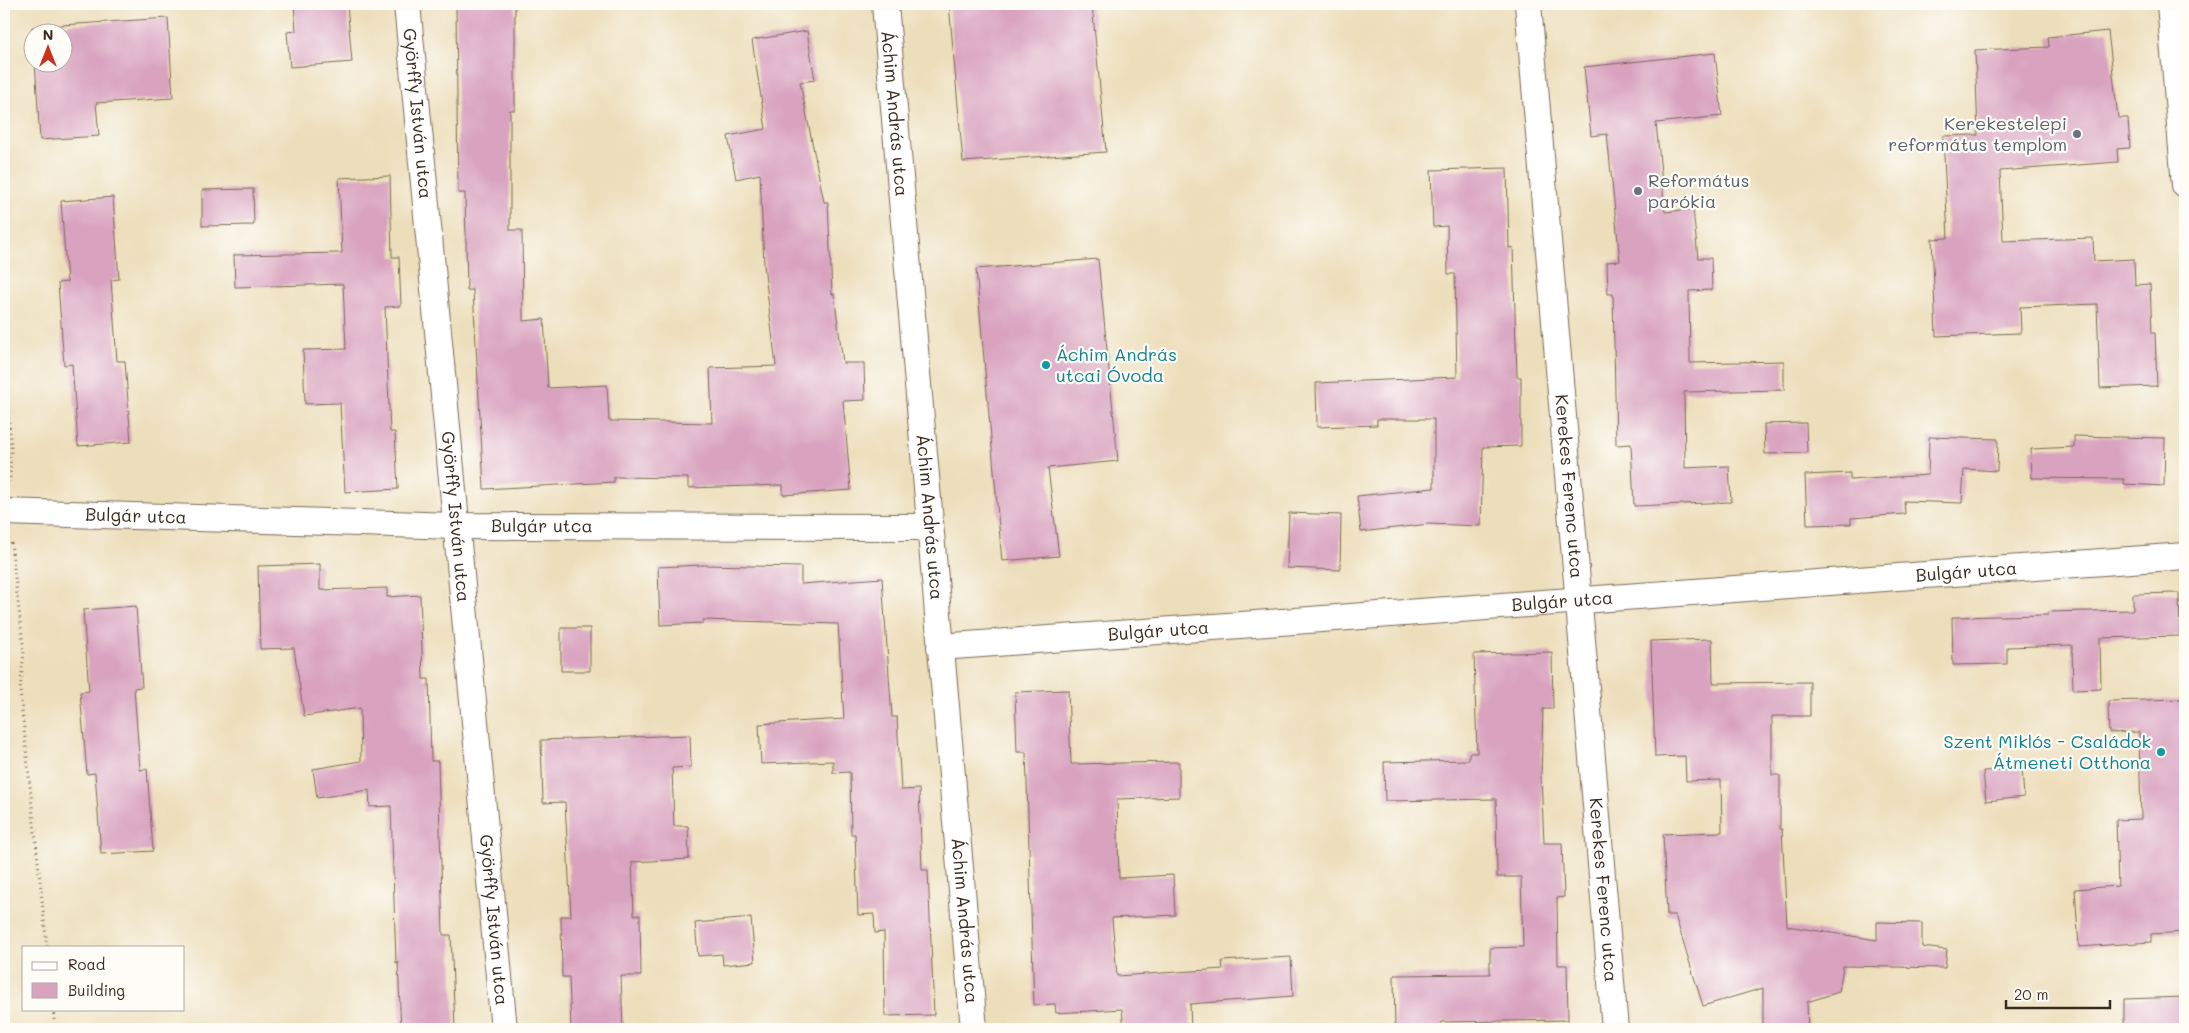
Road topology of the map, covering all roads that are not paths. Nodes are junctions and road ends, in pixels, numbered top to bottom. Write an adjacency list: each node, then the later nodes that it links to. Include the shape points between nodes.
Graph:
1 (407, 4): 7 (street, Györffy István utca)
2 (885, 4): 8 (street, Áchim András utca)
3 (1528, 4): 10 (street, Kerekes Ferenc utca)
4 (2170, 4): 5 (street)
5 (2185, 185)
6 (7, 513): 7 (street, Bulgár utca)
7 (455, 526): 8 (street, Bulgár utca); 12 (street, Györffy István utca)
8 (929, 527): 11 (street, Áchim András utca)
9 (2185, 556): 10 (street, Bulgár utca)
10 (1578, 601): 11 (street, Bulgár utca); 14 (street, Kerekes Ferenc utca)
11 (940, 647): 13 (street, Áchim András utca)
12 (504, 1029)
13 (974, 1029)
14 (1615, 1029)

